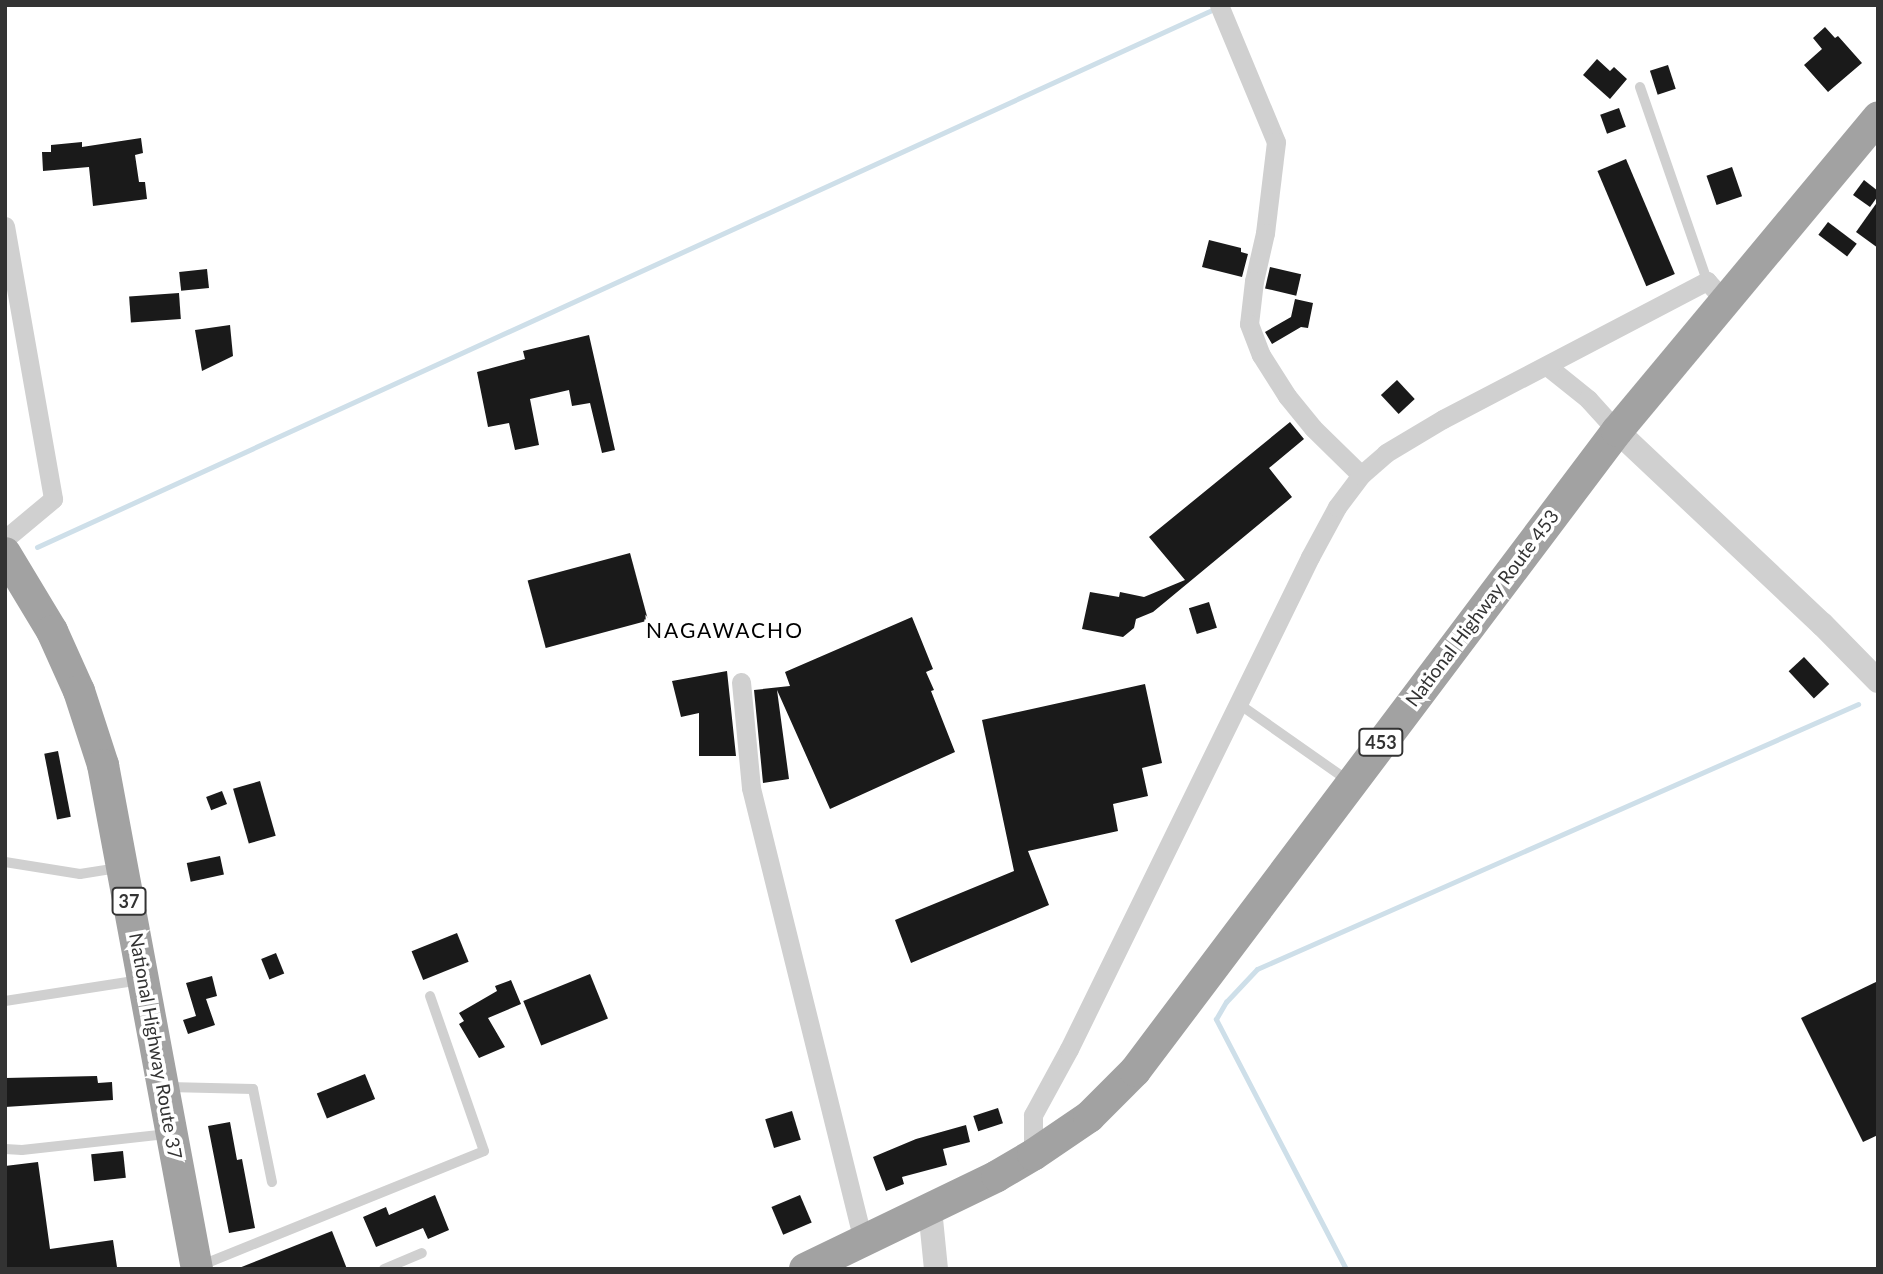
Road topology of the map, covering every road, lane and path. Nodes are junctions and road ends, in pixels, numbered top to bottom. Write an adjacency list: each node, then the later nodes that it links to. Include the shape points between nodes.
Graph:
1 (1219, 5): 8 (street, via 1276,142 1250,324 1261,355 1287,396)
2 (1640, 87): 5 (lane)
3 (1878, 118): 5 (highway, National Highway Route 453 / 453)
4 (5, 226): 9 (street, via 53,499)
5 (1716, 291): 6 (street); 7 (highway, National Highway Route 453 / 453)
6 (1547, 366): 7 (street, via 1588,399); 8 (street, via 1443,419 1386,453)
7 (1617, 431): 11 (street); 14 (highway, National Highway Route 453 / 453)
8 (1361, 475): 13 (street, via 1336,507)
9 (5, 538)
10 (5, 553): 16 (highway, National Highway Route 37 / 37, via 52,631 79,691 103,765)
11 (1878, 681)
12 (741, 682): 26 (street, via 751,788)
13 (1239, 704): 14 (lane); 23 (street, via 1034,1115)
14 (1350, 783): 23 (highway, National Highway Route 453 / 453, via 1135,1071 1089,1117)
15 (5, 862): 16 (lane, via 80,874)
16 (123, 868): 17 (highway, National Highway Route 37 / 37)
17 (144, 979): 19 (lane); 20 (highway, National Highway Route 37 / 37)
18 (430, 996): 28 (lane, via 484,1151)
19 (5, 1001)
20 (164, 1087): 21 (highway, National Highway Route 37 / 37); 24 (lane, via 253,1089)
21 (173, 1134): 22 (lane); 28 (highway, National Highway Route 37 / 37)
22 (5, 1149)
23 (1033, 1155): 25 (highway, National Highway Route 453 / 453)
24 (272, 1182)
25 (930, 1209): 26 (highway, National Highway Route 453 / 453); 31 (street)
26 (863, 1240): 30 (highway, National Highway Route 453 / 453)
27 (422, 1253): 29 (lane)
28 (197, 1268)
29 (384, 1269)
30 (805, 1269)
31 (936, 1269)

